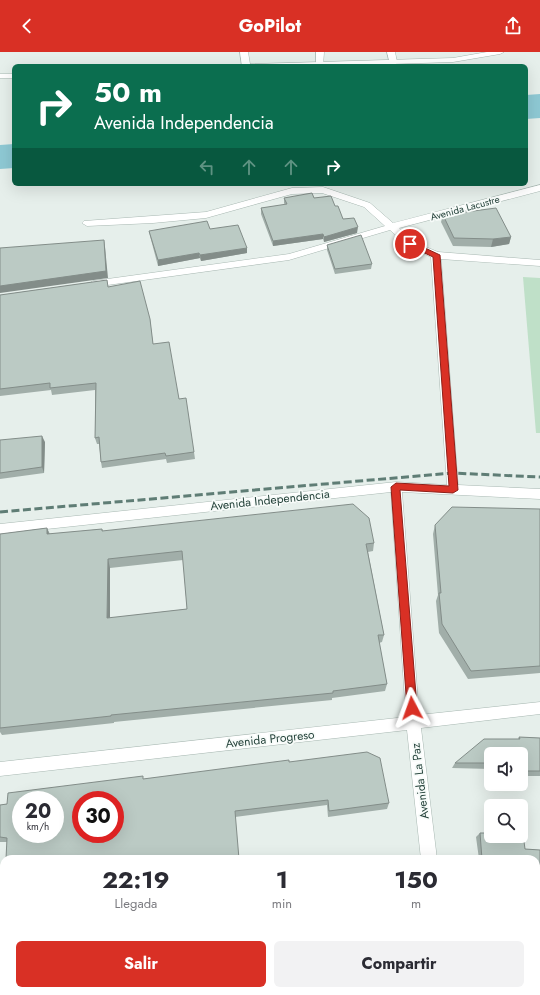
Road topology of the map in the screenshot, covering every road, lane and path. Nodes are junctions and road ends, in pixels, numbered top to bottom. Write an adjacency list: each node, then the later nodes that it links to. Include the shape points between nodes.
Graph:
1 (244, 52): 6 (street)
2 (320, 52): 7 (street)
3 (391, 52): 5 (street)
4 (500, 52): 5 (street, via 453,60)
5 (393, 62): 7 (street)
6 (246, 64)
7 (320, 64)
8 (0, 76): 9 (street)
9 (12, 76)
10 (540, 188): 12 (street, Avenida Lacustre)
11 (87, 223): 12 (street, via 206,215 292,191 323,190 367,204)
12 (391, 228): 13 (street, via 410,244); 15 (street, Avenida Lacustre, via 289,257)
13 (436, 255): 14 (street); 17 (street)
14 (540, 263)
15 (81, 286)
16 (396, 487): 17 (street, Avenida Independencia); 19 (street, Avenida Independencia); 21 (street, Avenida La Paz)
17 (453, 490): 18 (street, Avenida Independencia)
18 (540, 494)
19 (0, 530)
20 (540, 708): 21 (street, Avenida Progreso)
21 (413, 723): 22 (street, Avenida Progreso); 23 (street, Avenida La Paz)
22 (0, 769)
23 (429, 855)

